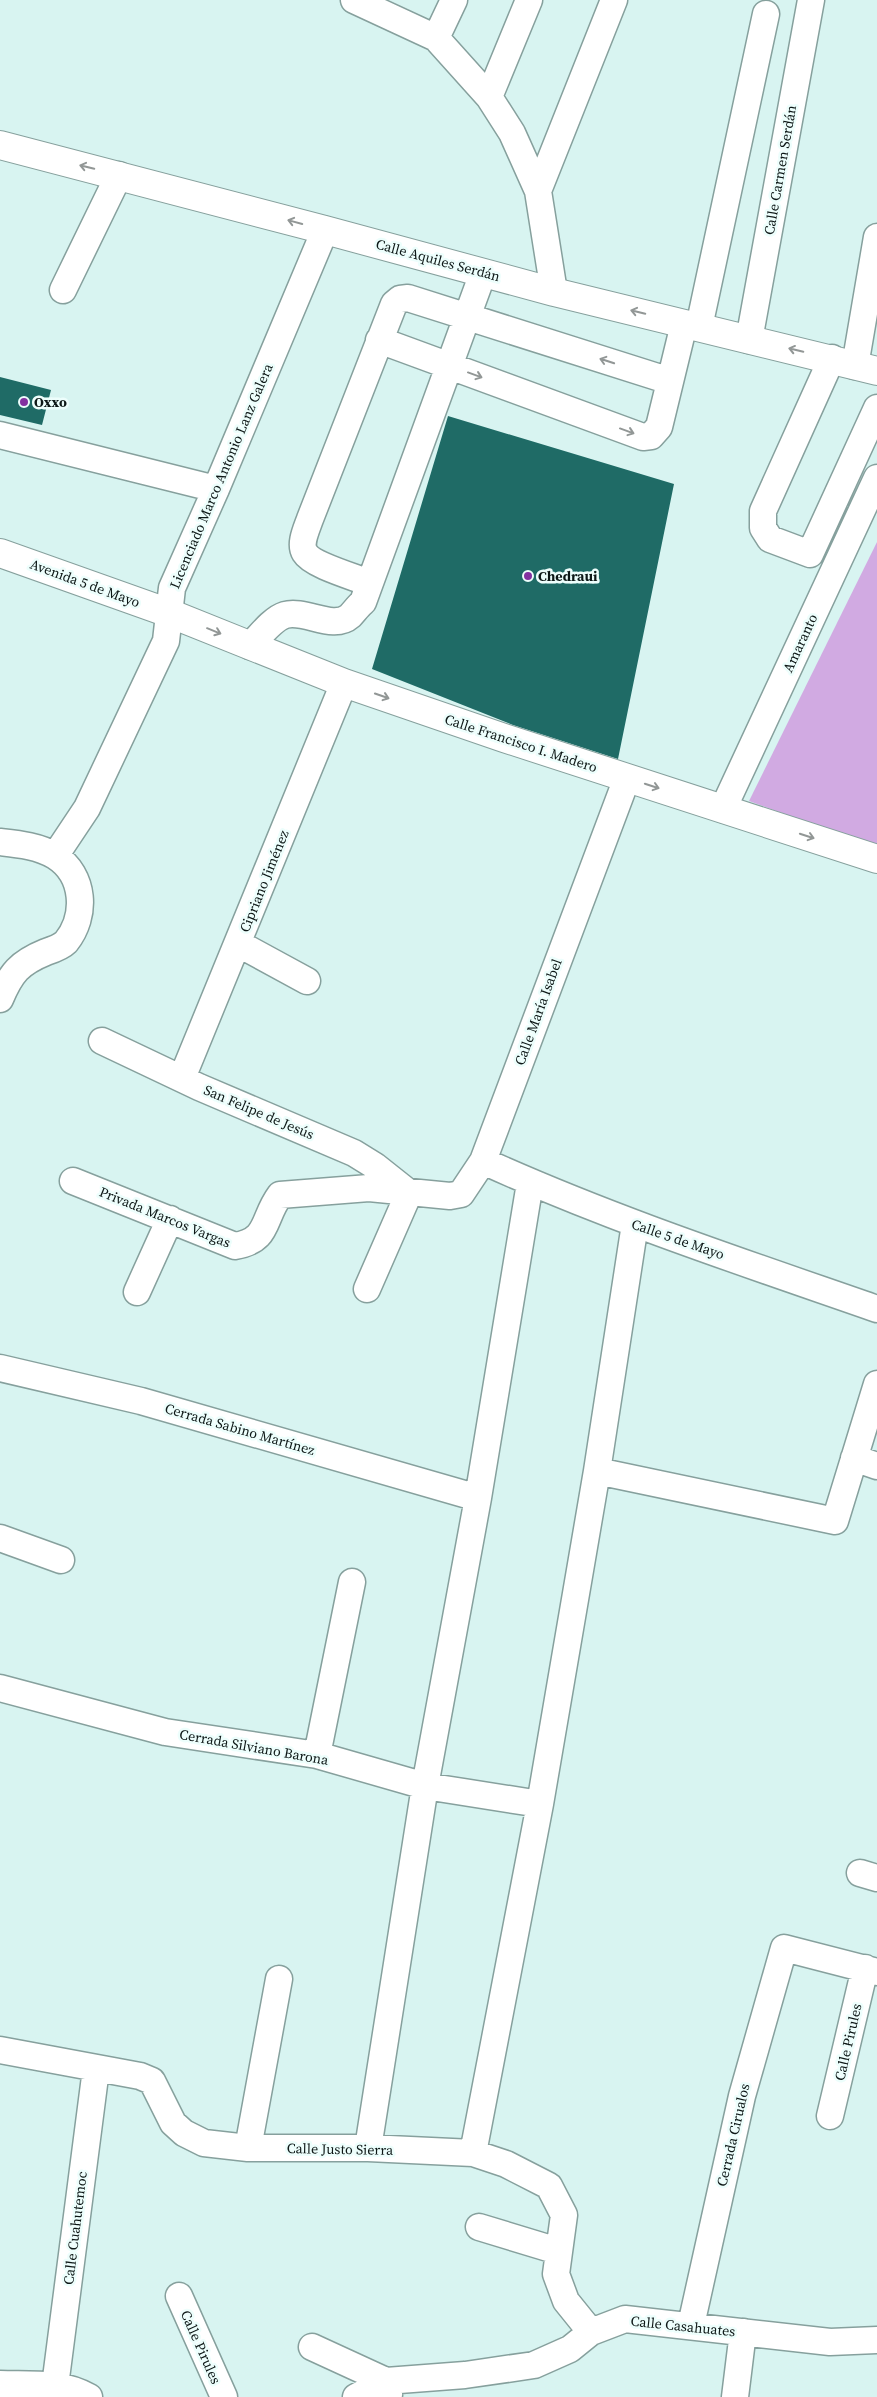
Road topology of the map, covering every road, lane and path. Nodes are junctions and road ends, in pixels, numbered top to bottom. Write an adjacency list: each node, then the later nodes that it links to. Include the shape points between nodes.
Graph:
1 (354, 0): 7 (street)
2 (454, 0): 7 (street)
3 (529, 0): 8 (street)
4 (614, 0): 11 (street)
5 (811, 0): 20 (street, Calle Carmen Serdán)
6 (766, 14): 18 (street)
7 (436, 38): 8 (street)
8 (489, 96): 11 (street, via 512,133)
9 (0, 145): 10 (main road, Calle Aquiles Serdán, one-way to 9)
10 (119, 175): 12 (main road, Calle Aquiles Serdán, one-way to 10); 15 (street)
11 (538, 191): 16 (street)
12 (325, 230): 14 (main road, Calle Aquiles Serdán); 27 (street, Licenciado Marco Antonio Lanz Galera)
13 (877, 237): 22 (street)
14 (482, 273): 16 (main road, Calle Aquiles Serdán); 17 (street)
15 (63, 290)
16 (554, 292): 18 (main road, Calle Aquiles Serdán, one-way to 16)
17 (467, 316): 19 (street, via 408,298 400,299 394,304); 21 (street); 23 (street, one-way to 17)
18 (692, 325): 20 (main road, Calle Aquiles Serdán); 23 (street)
19 (379, 340): 21 (street); 31 (street, via 303,543 304,552 312,560)
20 (749, 340): 22 (main road, Calle Aquiles Serdán, one-way to 20)
21 (448, 365): 23 (street, one-way to 23, via 643,437 652,436 658,427); 31 (street)
22 (855, 365): 29 (street, via 763,511 763,528 770,539)
23 (670, 381)
24 (877, 408): 29 (street)
25 (0, 435): 27 (street)
26 (877, 478): 30 (street, Amaranto)
27 (216, 489): 32 (street, Licenciado Marco Antonio Lanz Galera, via 172,588)
28 (0, 553): 32 (main road, Avenida 5 de Mayo)
29 (810, 554): 30 (street)
30 (836, 565): 36 (street, Amaranto)
31 (369, 582): 33 (street, via 363,602 348,618 333,621 285,615)
32 (169, 613): 33 (main road, Calle Francisco I. Madero, one-way to 33); 38 (street, Licenciado Marco Antonio Lanz Galera, via 166,641 123,733 87,808)
33 (250, 646): 34 (main road, Calle Francisco I. Madero)
34 (344, 683): 35 (main road, Calle Francisco I. Madero, one-way to 35); 40 (street, Cipriano Jiménez)
35 (627, 778): 36 (main road, Calle Francisco I. Madero, one-way to 36); 45 (street, Calle María Isabel)
36 (723, 809): 39 (main road, Calle Francisco I. Madero, one-way to 39)
37 (0, 842): 38 (street, via 26,845)
38 (55, 856): 42 (street, via 72,872 81,898 81,913 64,944 19,966)
39 (877, 859)
40 (239, 944): 41 (street); 44 (street, Cipriano Jiménez)
41 (307, 982)
42 (0, 999)
43 (102, 1041): 44 (street, San Felipe de Jesús)
44 (182, 1078): 48 (street, San Felipe de Jesús, via 354,1153)
45 (483, 1161): 47 (street, Calle 5 de Mayo); 48 (street, Calle María Isabel, via 461,1194)
46 (73, 1181): 49 (street, Privada Marcos Vargas)
47 (530, 1183): 50 (street, Calle 5 de Mayo); 58 (street)
48 (410, 1193): 49 (street, Privada Marcos Vargas, via 369,1188 280,1195 273,1204 262,1234 250,1243 235,1246); 51 (street)
49 (170, 1219): 52 (street)
50 (635, 1224): 53 (street, Calle 5 de Mayo); 57 (street)
51 (368, 1289)
52 (137, 1292)
53 (877, 1309)
54 (0, 1368): 58 (street, Cerrada Sabino Martínez, via 142,1401)
55 (877, 1384): 56 (street)
56 (865, 1462): 57 (street, via 835,1522)
57 (597, 1471): 65 (street)
58 (478, 1498): 64 (street)
59 (0, 1538): 60 (street)
60 (61, 1560)
61 (352, 1582): 63 (street)
62 (0, 1688): 63 (street, Cerrada Silviano Barona, via 165,1732)
63 (316, 1755): 64 (street, Cerrada Silviano Barona)
64 (424, 1786): 65 (street, Cerrada Silviano Barona); 73 (street)
65 (540, 1804): 74 (street)
66 (784, 1948): 67 (street, Calle Pirules); 78 (street, Cerrada Cirualos, via 742,2096)
67 (871, 1970): 71 (street, Calle Pirules)
68 (279, 1979): 72 (street)
69 (0, 2050): 70 (street, Calle Justo Sierra)
70 (96, 2069): 72 (street, Calle Justo Sierra, via 152,2081 173,2122 184,2133 204,2143); 84 (street, Calle Cuahutemoc)
71 (830, 2116)
72 (248, 2148): 73 (street, Calle Justo Sierra)
73 (368, 2148): 74 (street, Calle Justo Sierra)
74 (473, 2153): 76 (street, Calle Justo Sierra, via 506,2164 549,2186 564,2215)
75 (479, 2227): 76 (street)
76 (558, 2251): 79 (street, Calle Justo Sierra, via 556,2274 566,2301)
77 (179, 2296): 87 (street, Calle Pirules)
78 (691, 2325): 79 (street, Calle Casahuates, via 624,2319); 80 (street, Calle Casahuates)
79 (591, 2332): 85 (street, Calle Casahuates, via 570,2349 534,2364)
80 (743, 2332): 81 (street, Calle Casahuates, via 830,2342); 89 (street)
81 (877, 2340)
82 (312, 2347): 85 (street)
83 (0, 2384): 84 (street)
84 (55, 2386): 86 (street, via 75,2389)
85 (388, 2389): 88 (street, Calle Casahuates)
86 (88, 2397)
87 (224, 2397)
88 (356, 2397)
89 (735, 2397)

